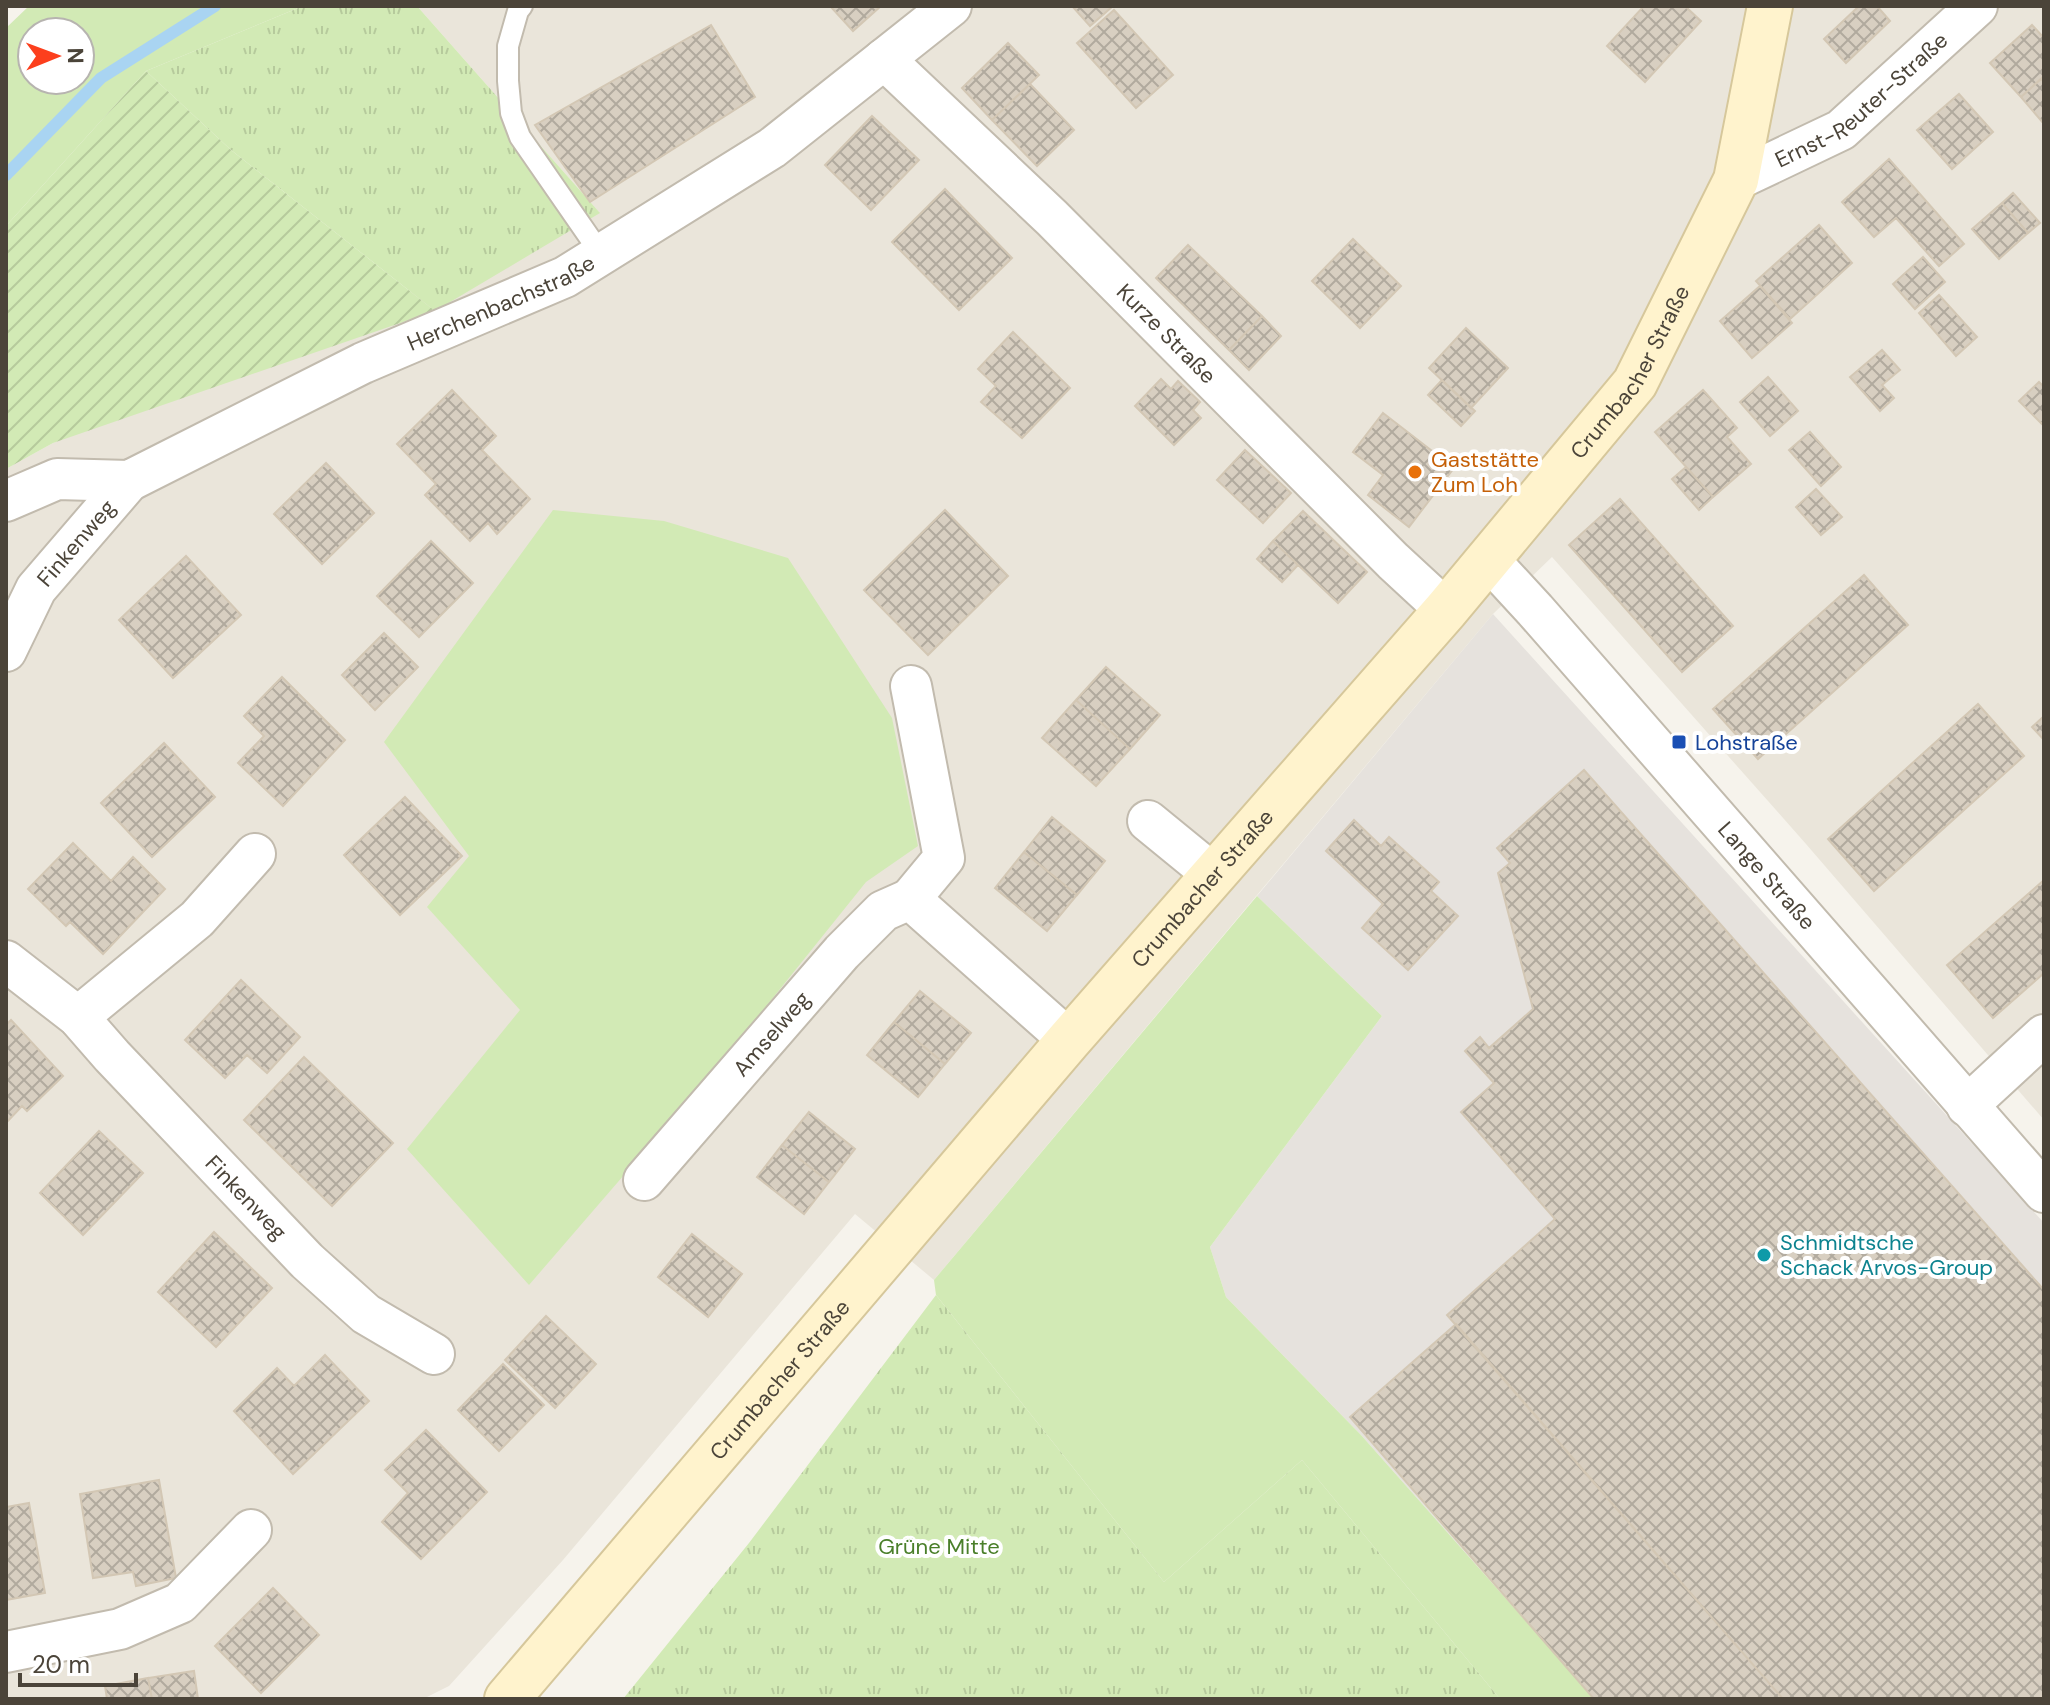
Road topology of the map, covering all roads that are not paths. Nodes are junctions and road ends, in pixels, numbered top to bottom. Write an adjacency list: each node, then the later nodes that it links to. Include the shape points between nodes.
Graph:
1 (522, 6): 7 (lane, via 508,46 511,113 520,137)
2 (951, 6): 5 (street, Herchenbachstraße)
3 (1770, 6): 6 (main road, Crumbacher Straße)
4 (1977, 6): 6 (street, Ernst-Reuter-Straße, via 1841,130)
5 (884, 59): 7 (street, Herchenbachstraße, via 772,148); 11 (street, Kurze Straße, via 1052,218)
6 (1736, 180): 10 (main road, Crumbacher Straße, via 1635,383)
7 (601, 254): 8 (street, Herchenbachstraße, via 565,277 363,363)
8 (129, 481): 9 (street, Herchenbachstraße, via 57,479); 12 (street, Finkenweg, via 36,589)
9 (6, 501)
10 (1488, 559): 11 (main road, Crumbacher Straße); 22 (street, Lange Straße)
11 (1446, 610): 16 (main road, Crumbacher Straße)
12 (6, 651)
13 (911, 686): 17 (street, Amselweg, via 944,858)
14 (1148, 821): 16 (street)
15 (255, 854): 19 (street, via 197,919)
16 (1214, 875): 21 (main road, Crumbacher Straße)
17 (910, 899): 21 (street); 23 (street, Amselweg, via 883,911 842,952)
18 (6, 961): 19 (street, Finkenweg)
19 (78, 1017): 25 (street, Finkenweg, via 307,1261 366,1314)
20 (2044, 1035): 22 (street)
21 (1069, 1040): 28 (main road, Crumbacher Straße)
22 (1967, 1106): 24 (street, Lange Straße)
23 (644, 1180)
24 (2044, 1192)
25 (434, 1354)
26 (251, 1530): 27 (street, via 180,1603 120,1629)
27 (6, 1652)
28 (507, 1699)

